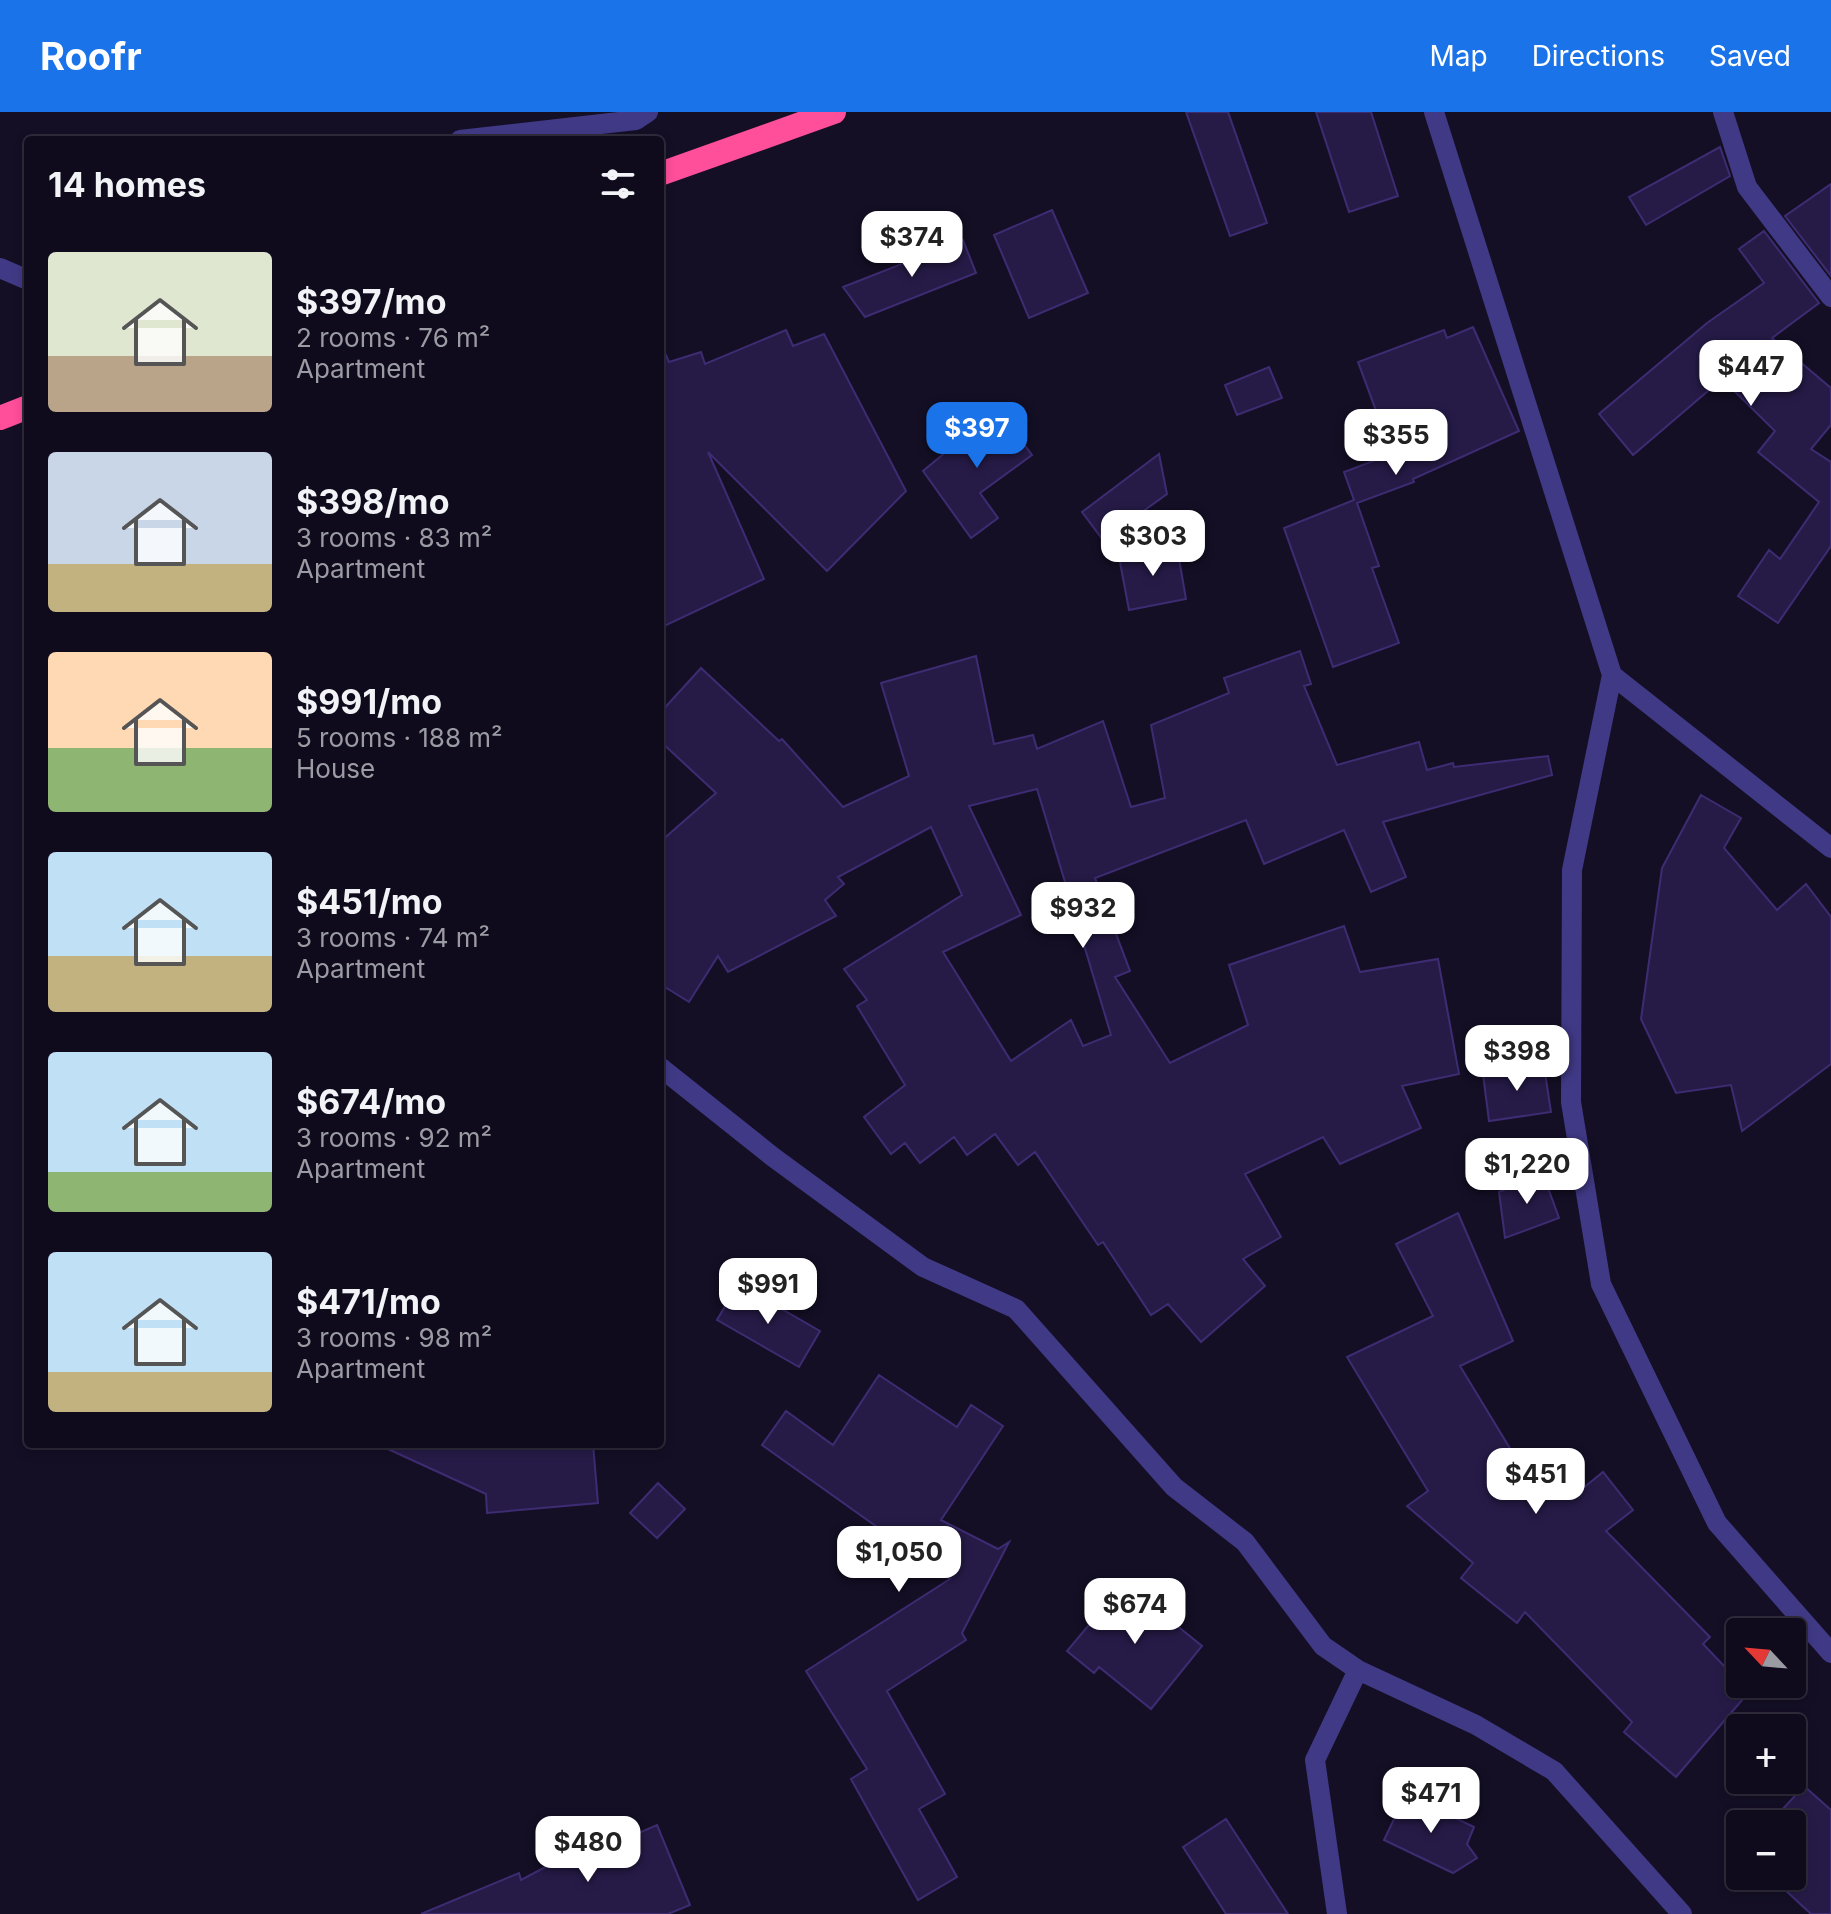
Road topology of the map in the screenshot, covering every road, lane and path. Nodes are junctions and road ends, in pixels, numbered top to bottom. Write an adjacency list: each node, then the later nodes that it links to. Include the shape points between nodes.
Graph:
1 (648, 112): 5 (street, via 636,120)
2 (834, 112): 6 (highway)
3 (1434, 112): 12 (street)
4 (1723, 112): 9 (street, via 1747,187)
5 (495, 136)
6 (664, 173)
7 (0, 268): 8 (street)
8 (24, 278)
9 (1831, 297)
10 (24, 409): 11 (highway)
11 (0, 418)
12 (1612, 675): 13 (street); 15 (street, via 1572,870 1571,1102 1601,1284 1717,1523)
13 (1831, 848)
14 (664, 1070): 16 (street, via 923,1267 1016,1309 1174,1487 1245,1542 1323,1646)
15 (1831, 1653)
16 (1358, 1670): 17 (street, via 1315,1760); 18 (street, via 1476,1725 1554,1771)
17 (1337, 1914)
18 (1682, 1914)

